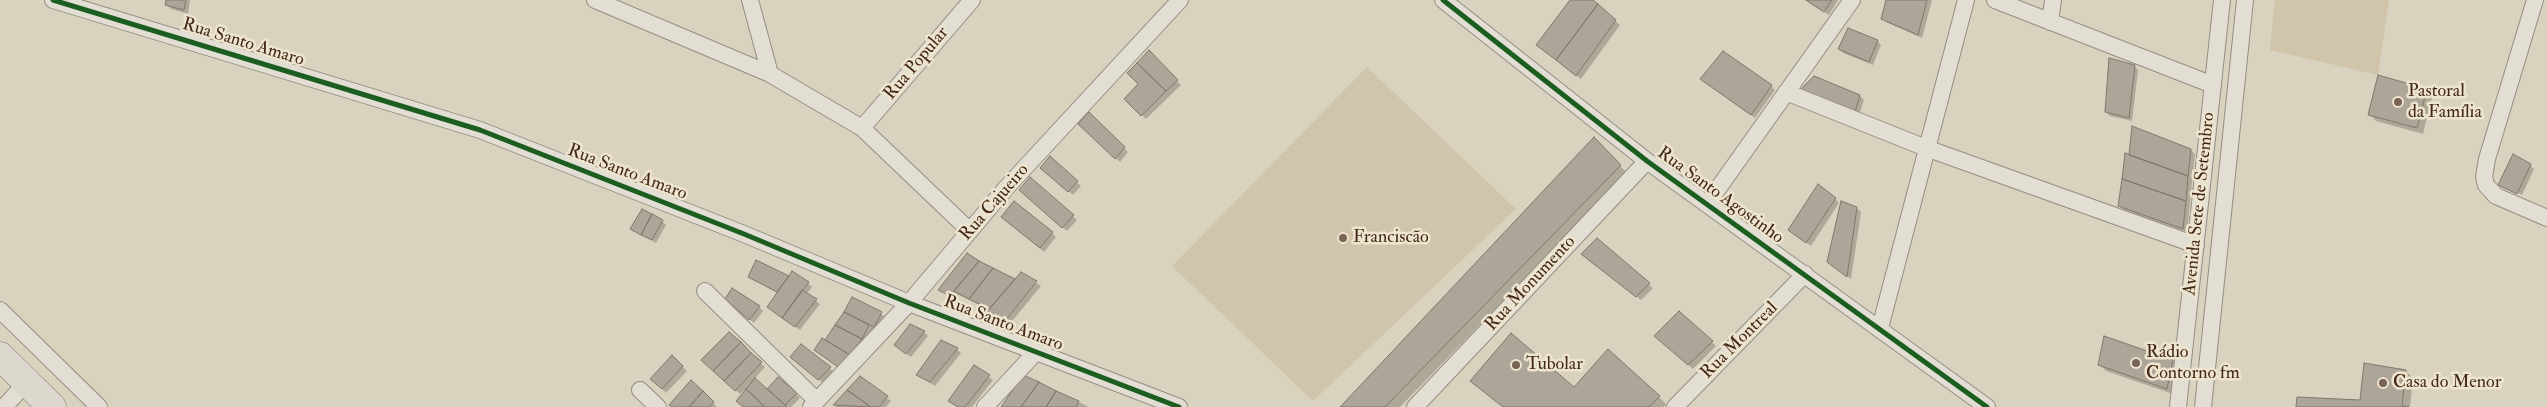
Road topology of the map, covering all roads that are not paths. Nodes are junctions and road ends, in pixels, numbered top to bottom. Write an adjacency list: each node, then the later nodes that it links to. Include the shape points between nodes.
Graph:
1 (53, 0): 13 (street, Rua Santo Amaro)
2 (595, 0): 16 (street)
3 (750, 0): 16 (street)
4 (1180, 0): 24 (street, Rua Cajueiro)
5 (1443, 0): 21 (street, Rua Santo Agostinho)
6 (1852, 0): 18 (street)
7 (1966, 0): 20 (street)
8 (1995, 0): 15 (street)
9 (2053, 0): 15 (street)
10 (2222, 0): 17 (street, Avenida Sete de Setembro)
11 (2245, 0): 46 (street, Avenida Sete de Setembro)
12 (964, 2): 19 (street, Rua Popular)
13 (88, 5): 28 (street, Rua Santo Amaro, via 480,130)
14 (2538, 10): 23 (street, via 2487,159 2484,177 2486,185 2496,196)
15 (2050, 22): 17 (street)
16 (770, 74): 19 (street)
17 (2213, 85): 25 (street, Avenida Sete de Setembro)
18 (1786, 92): 20 (street); 22 (street)
19 (862, 128): 24 (street)
20 (1926, 148): 25 (street); 30 (street)
21 (1647, 161): 22 (street, Rua Santo Agostinho); 42 (street, Rua Monumento)
22 (1707, 204): 26 (street, Rua Santo Agostinho)
23 (2547, 218)
24 (970, 231): 28 (street, Rua Cajueiro)
25 (2196, 245): 45 (street, Avenida Sete de Setembro)
26 (1806, 274): 30 (street, Rua Santo Agostinho); 43 (street, Rua Montreal)
27 (705, 291): 35 (street)
28 (909, 303): 31 (street, Rua Santo Amaro); 35 (street, Rua Cajueiro)
29 (0, 310): 38 (street)
30 (1880, 328): 44 (street, Rua Santo Agostinho)
31 (1036, 352): 40 (street); 41 (street, Rua Santo Amaro)
32 (0, 356): 33 (highway)
33 (28, 382): 36 (street); 37 (highway)
34 (640, 390): 39 (street)
35 (814, 404)
36 (4, 407)
37 (52, 407)
38 (98, 407)
39 (658, 407)
40 (985, 407)
41 (1179, 407)
42 (1415, 407)
43 (1675, 407)
44 (1987, 407)
45 (2178, 407)
46 (2203, 407)

